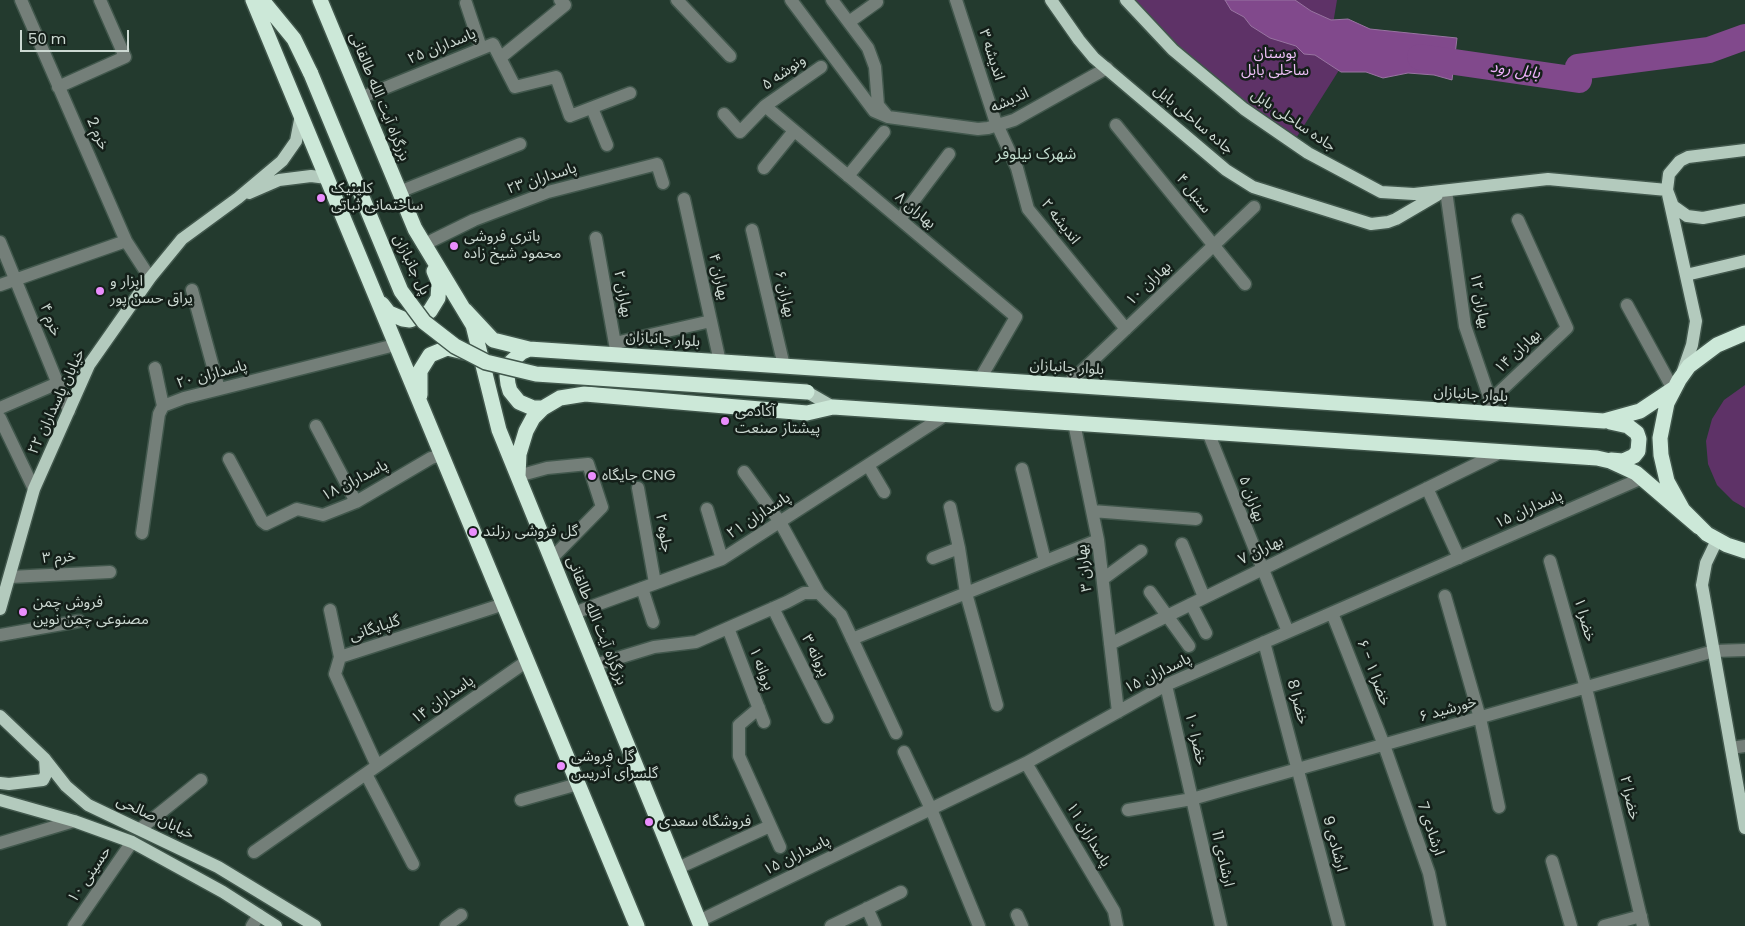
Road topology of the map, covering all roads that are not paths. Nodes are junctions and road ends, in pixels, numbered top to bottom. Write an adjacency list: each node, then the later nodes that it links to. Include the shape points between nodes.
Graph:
1 (21, 0): 21 (street, خرم 2)
2 (100, 0): 21 (street, via 125,57)
3 (253, 0): 28 (highway)
4 (262, 0): 82 (highway, پل جانبازان, bridge, via 294,39 311,74 401,291 424,322 455,346 486,362 536,374)
5 (320, 0): 23 (highway, بزرگراه آیت الله طالقانی)
6 (560, 0): 18 (street, via 565,5)
7 (677, 0): 17 (street)
8 (791, 0): 24 (street)
9 (832, 0): 15 (street)
10 (956, 0): 29 (street, اندیشه ۳)
11 (1051, 0): 20 (main road, جاده ساحلی بایل, via 1086,50)
12 (1126, 0): 42 (main road, جاده ساحلی بابل, via 1172,50 1244,109 1308,153 1381,192)
13 (466, 2): 16 (street)
14 (877, 2): 15 (street)
15 (849, 22): 24 (street, via 871,54 875,67)
16 (482, 48): 18 (street, پاسداران ۲۵, via 493,44); 23 (street, پاسداران ۲۵)
17 (730, 56)
18 (500, 58): 26 (street, پاسداران ۲۵, via 515,87 556,77 570,116)
19 (822, 67): 25 (street, ونوشه ۵)
20 (1107, 68): 29 (street, اندیشه, via 1014,120); 48 (main road, جاده ساحلی بایل, via 1240,180)
21 (58, 86): 54 (street, خرم 2)
22 (630, 94): 26 (street, پاسداران ۲۵)
23 (360, 98): 43 (highway, بزرگراه آیت الله طالقانی)
24 (873, 99): 29 (street, اندیشه, via 888,117 978,129)
25 (765, 106): 27 (street, via 740,132); 31 (street, بهاران ۸)
26 (592, 108): 34 (street)
27 (724, 114)
28 (301, 115): 39 (highway); 44 (main road, خیابان پاسداران ۲۲, via 296,140 282,161)
29 (996, 123): 69 (street, اندیشه ۲, via 1017,168 1028,209)
30 (1116, 125): 57 (street, سنبل ۴)
31 (794, 131): 37 (street); 38 (street, بهاران ۸)
32 (884, 132): 38 (street)
33 (520, 144): 43 (street)
34 (607, 145)
35 (1745, 150): 41 (main road, via 1688,157 1680,161 1669,174)
36 (949, 154): 49 (street)
37 (764, 168)
38 (848, 176): 49 (street, بهاران ۸)
39 (327, 178): 44 (main road, خیابان پاسداران ۲۲, via 311,176 278,180); 65 (highway)
40 (662, 183): 56 (street, پاسداران ۲۳, via 658,164 548,192 474,220)
41 (1666, 190): 42 (main road, جاده ساحلی بابل, via 1548,179); 47 (main road, via 1673,206 1687,216 1703,218); 59 (main road)
42 (1446, 191): 48 (main road, جاده ساحلی بابل, via 1388,222 1371,224); 86 (street, بهاران ۱۲, via 1465,326)
43 (399, 192): 51 (highway, بزرگراه آیت الله طالقانی)
44 (238, 198): 60 (main road, خیابان پاسداران ۲۲, via 182,239)
45 (684, 199): 68 (street, بهاران ۴)
46 (1254, 207): 57 (street, بهاران ۱۰)
47 (1745, 210)
48 (1346, 218)
49 (900, 220): 77 (street, بهاران ۸, via 1016,317)
50 (1518, 220): 86 (street, بهاران ۱۴, via 1567,328)
51 (415, 230): 56 (highway, بزرگراه آیت الله طالقانی); 65 (highway, via 439,283 435,305 424,315 410,320 389,312)
52 (752, 230): 75 (street, بهاران ۶)
53 (596, 238): 73 (street, بهاران ۲)
54 (126, 241): 60 (street, خرم 2); 61 (street)
55 (0, 242): 61 (street, خرم ۴)
56 (423, 244): 67 (highway, بزرگراه آیت الله طالقانی)
57 (1214, 246): 62 (street, سنبل ۴); 69 (street, بهاران ۱۰)
58 (1745, 261): 59 (main road)
59 (1686, 274): 80 (main road, via 1696,321 1692,345)
60 (150, 278): 89 (main road, خیابان پاسداران ۲۲, via 89,365)
61 (17, 280): 63 (street); 78 (street, خرم ۴)
62 (1245, 284)
63 (0, 285)
64 (192, 290): 81 (street)
65 (378, 299): 71 (highway)
66 (1627, 305): 80 (street)
67 (465, 310): 72 (highway, بلوار جانبازان, via 493,340); 93 (highway, بزرگراه آیت الله طالقانی, via 474,325)
68 (711, 321): 73 (street); 74 (street, بهاران ۴)
69 (1126, 329): 79 (street, بهاران ۱۰)
70 (1745, 333): 80 (highway, via 1709,349 1689,366)
71 (395, 345): 81 (street, پاسداران ۲۰); 83 (highway)
72 (529, 349): 73 (highway, بلوار جانبازان); 88 (highway, via 511,362 508,384 519,402)
73 (616, 349): 74 (highway, بلوار جانبازان)
74 (720, 362): 75 (highway, بلوار جانبازان)
75 (784, 366): 77 (highway, بلوار جانبازان)
76 (155, 368): 84 (street)
77 (980, 380): 79 (highway, بلوار جانبازان)
78 (58, 383): 87 (street); 89 (street, خرم ۴)
79 (1067, 385): 86 (highway, بلوار جانبازان)
80 (1676, 385): 92 (highway, بلوار جانبازان, via 1640,412); 116 (highway, via 1667,403 1661,429 1662,464 1677,501)
81 (219, 389): 84 (street, پاسداران ۲۰)
82 (807, 392): 85 (main road)
83 (420, 402): 93 (highway, via 419,377 425,360 440,349 459,350 470,356 477,366); 98 (highway)
84 (163, 406): 117 (street, پاسداران ۲۰, via 159,414)
85 (833, 407): 88 (highway, via 807,413 578,394 560,398); 90 (highway)
86 (1493, 407): 92 (highway, بلوار جانبازان)
87 (0, 408)
88 (543, 408): 104 (highway, via 526,431 519,454)
89 (68, 411): 108 (main road, خیابان پاسداران ۲۲)
90 (947, 414): 94 (highway); 101 (street, پاسداران ۲۱)
91 (0, 418): 108 (street)
92 (1604, 421): 99 (highway, via 1633,429 1640,445 1634,456 1624,461)
93 (496, 422): 104 (highway, بزرگراه آیت الله طالقانی)
94 (1074, 423): 96 (highway); 113 (street, بهاران ۳)
95 (316, 426): 110 (street)
96 (1208, 432): 97 (highway); 130 (street, بهاران ۵)
97 (1501, 452): 99 (highway); 107 (street, بهاران ۷)
98 (442, 455): 110 (street, پاسداران ۱۸, via 431,458); 141 (highway)
99 (1597, 458): 105 (highway, via 1626,467)
100 (229, 459): 110 (street, پاسداران ۱۸, via 266,524 297,508 323,515)
101 (868, 465): 109 (street); 115 (street, پاسداران ۲۱)
102 (1022, 469): 129 (street)
103 (744, 472): 115 (street)
104 (518, 476): 124 (highway, بزرگراه آیت الله طالقانی); 124 (street, via 547,468 588,464 602,507)
105 (1642, 478): 116 (highway); 126 (street, پاسداران ۱۵)
106 (638, 488): 134 (street, جلوه ۲)
107 (1427, 488): 126 (street); 130 (street, بهاران ۷)
108 (34, 490): 132 (main road, خیابان پاسداران ۲۲)
109 (884, 492)
110 (356, 502)
111 (950, 507): 121 (street)
112 (707, 509): 127 (street)
113 (1092, 511): 114 (street); 118 (street, بهاران ۳)
114 (1196, 519)
115 (780, 522): 127 (street, پاسداران ۲۱); 137 (street)
116 (1699, 527): 119 (highway)
117 (142, 533)
118 (1098, 540): 129 (street); 133 (street, بهاران ۳)
119 (1717, 540): 123 (highway); 160 (main road, via 1706,564 1702,585)
120 (1182, 544): 140 (street)
121 (959, 548): 125 (street); 138 (street)
122 (1141, 551): 133 (street)
123 (1745, 551)
124 (552, 558): 146 (highway, بزرگراه آیت الله طالقانی)
125 (934, 558)
126 (1459, 558): 147 (street, پاسداران ۱۵)
127 (722, 559): 134 (street, پاسداران ۲۱)
128 (1550, 561): 165 (street, خضرا ۱)
129 (1045, 562): 138 (street)
130 (1261, 569): 140 (street, بهاران ۷); 152 (street, بهاران ۵)
131 (110, 572): 132 (street, خرم ۳)
132 (10, 577): 144 (main road, خیابان پاسداران ۲۲)
133 (1103, 579): 157 (street, بهاران ۳)
134 (655, 583): 135 (street, پاسداران ۲۱)
135 (642, 588): 146 (street, پاسداران ۲۱); 150 (street)
136 (1150, 592): 148 (street)
137 (819, 593): 143 (street, via 804,592); 155 (street, via 841,616)
138 (966, 593): 155 (street); 166 (street)
139 (1445, 596): 171 (street)
140 (1204, 597): 142 (street, بهاران ۷)
141 (504, 604): 161 (street, گلپایگانی); 162 (highway)
142 (1191, 604): 148 (street, بهاران ۷); 153 (street)
143 (774, 608): 151 (street); 170 (street, پروانه ۳)
144 (0, 609)
145 (330, 610): 161 (street)
146 (574, 613): 163 (highway, بزرگراه آیت الله طالقانی)
147 (1332, 613): 152 (street, پاسداران ۱۵); 174 (street, خضرا ۱ - ۶)
148 (1167, 615): 157 (street, بهاران ۷); 158 (street)
149 (79, 621): 154 (street)
150 (653, 622)
151 (728, 628): 163 (street, via 696,642 654,647); 167 (street, پروانه ۱)
152 (1288, 632): 156 (street, پاسداران ۱۵)
153 (1206, 633)
154 (0, 635)
155 (852, 639): 173 (street)
156 (1264, 642): 164 (street, پاسداران ۱۵); 181 (street, خضرا 8)
157 (1110, 644): 168 (street, بهاران ۳)
158 (1189, 646)
159 (1745, 650): 160 (street, خورشید ۶)
160 (1714, 652): 165 (street, خورشید ۶); 176 (main road)
161 (340, 657): 180 (street, گلپایگانی, via 335,674)
162 (527, 660): 180 (street, پاسداران ۱۴); 185 (highway)
163 (595, 665): 204 (highway, بزرگراه آیت الله طالقانی)
164 (1166, 685): 168 (street, پاسداران ۱۵); 186 (street, خضرا ۱۰)
165 (1586, 688): 171 (street, خورشید ۶); 209 (street, خضرا ۲)
166 (997, 705)
167 (759, 708): 172 (street, پروانه ۱); 195 (street, via 739,725 739,756)
168 (1118, 712): 179 (street, پاسداران ۱۵)
169 (0, 716): 178 (main road, خيابان صالحی)
170 (827, 717)
171 (1480, 718): 174 (street, خورشید ۶); 191 (street)
172 (764, 722)
173 (896, 733)
174 (1384, 745): 181 (street, خورشید ۶); 223 (street, ارشادی 7, via 1428,873)
175 (1745, 746): 176 (street)
176 (1731, 748): 189 (main road)
177 (904, 752): 192 (street)
178 (44, 758): 184 (main road, via 46,774 43,780); 190 (main road, خيابان صالحی, via 66,786)
179 (1026, 763): 192 (street, پاسداران ۱۵); 220 (street, پاسداران ١١, via 1114,911)
180 (377, 766): 182 (street, پاسداران ۱۴)
181 (1298, 769): 186 (street, خورشید ۶); 222 (street, ارشادی 9)
182 (366, 774): 201 (street, پاسداران ۱۴); 203 (street)
183 (201, 780): 197 (street)
184 (0, 783)
185 (578, 784): 188 (street); 216 (highway)
186 (1192, 799): 193 (street, خورشید ۶); 221 (street, ارشادی 11)
187 (0, 800): 194 (main road, خيابان صالحی)
188 (522, 800)
189 (1742, 800): 196 (main road)
190 (88, 805): 194 (main road); 197 (main road, خيابان صالحی)
191 (1499, 807)
192 (931, 809): 210 (street, پاسداران ۱۵); 219 (street)
193 (1128, 810)
194 (74, 821): 198 (main road, خيابان صالحی); 199 (street)
195 (770, 826): 200 (street); 204 (street)
196 (1745, 828)
197 (140, 829): 214 (main road, خيابان صالحی, via 218,867)
198 (132, 842): 207 (main road, خيابان صالحی); 211 (street, حسینی ۱۰)
199 (0, 843)
200 (780, 847)
201 (254, 852)
202 (1552, 861): 224 (street)
203 (413, 864)
204 (678, 868): 210 (highway, بزرگراه آیت الله طالقانی)
205 (901, 892): 206 (street)
206 (868, 908): 217 (street); 218 (street)
207 (259, 915): 212 (street); 213 (main road, خيابان صالحی)
208 (461, 915): 215 (street)
209 (1642, 921): 225 (street)
210 (700, 924)
211 (74, 926)
212 (252, 926)
213 (276, 926)
214 (314, 926)
215 (446, 926)
216 (637, 926)
217 (831, 926)
218 (875, 926)
219 (979, 926)
220 (1117, 926)
221 (1221, 926)
222 (1339, 926)
223 (1440, 926)
224 (1571, 926)
225 (1604, 926)

